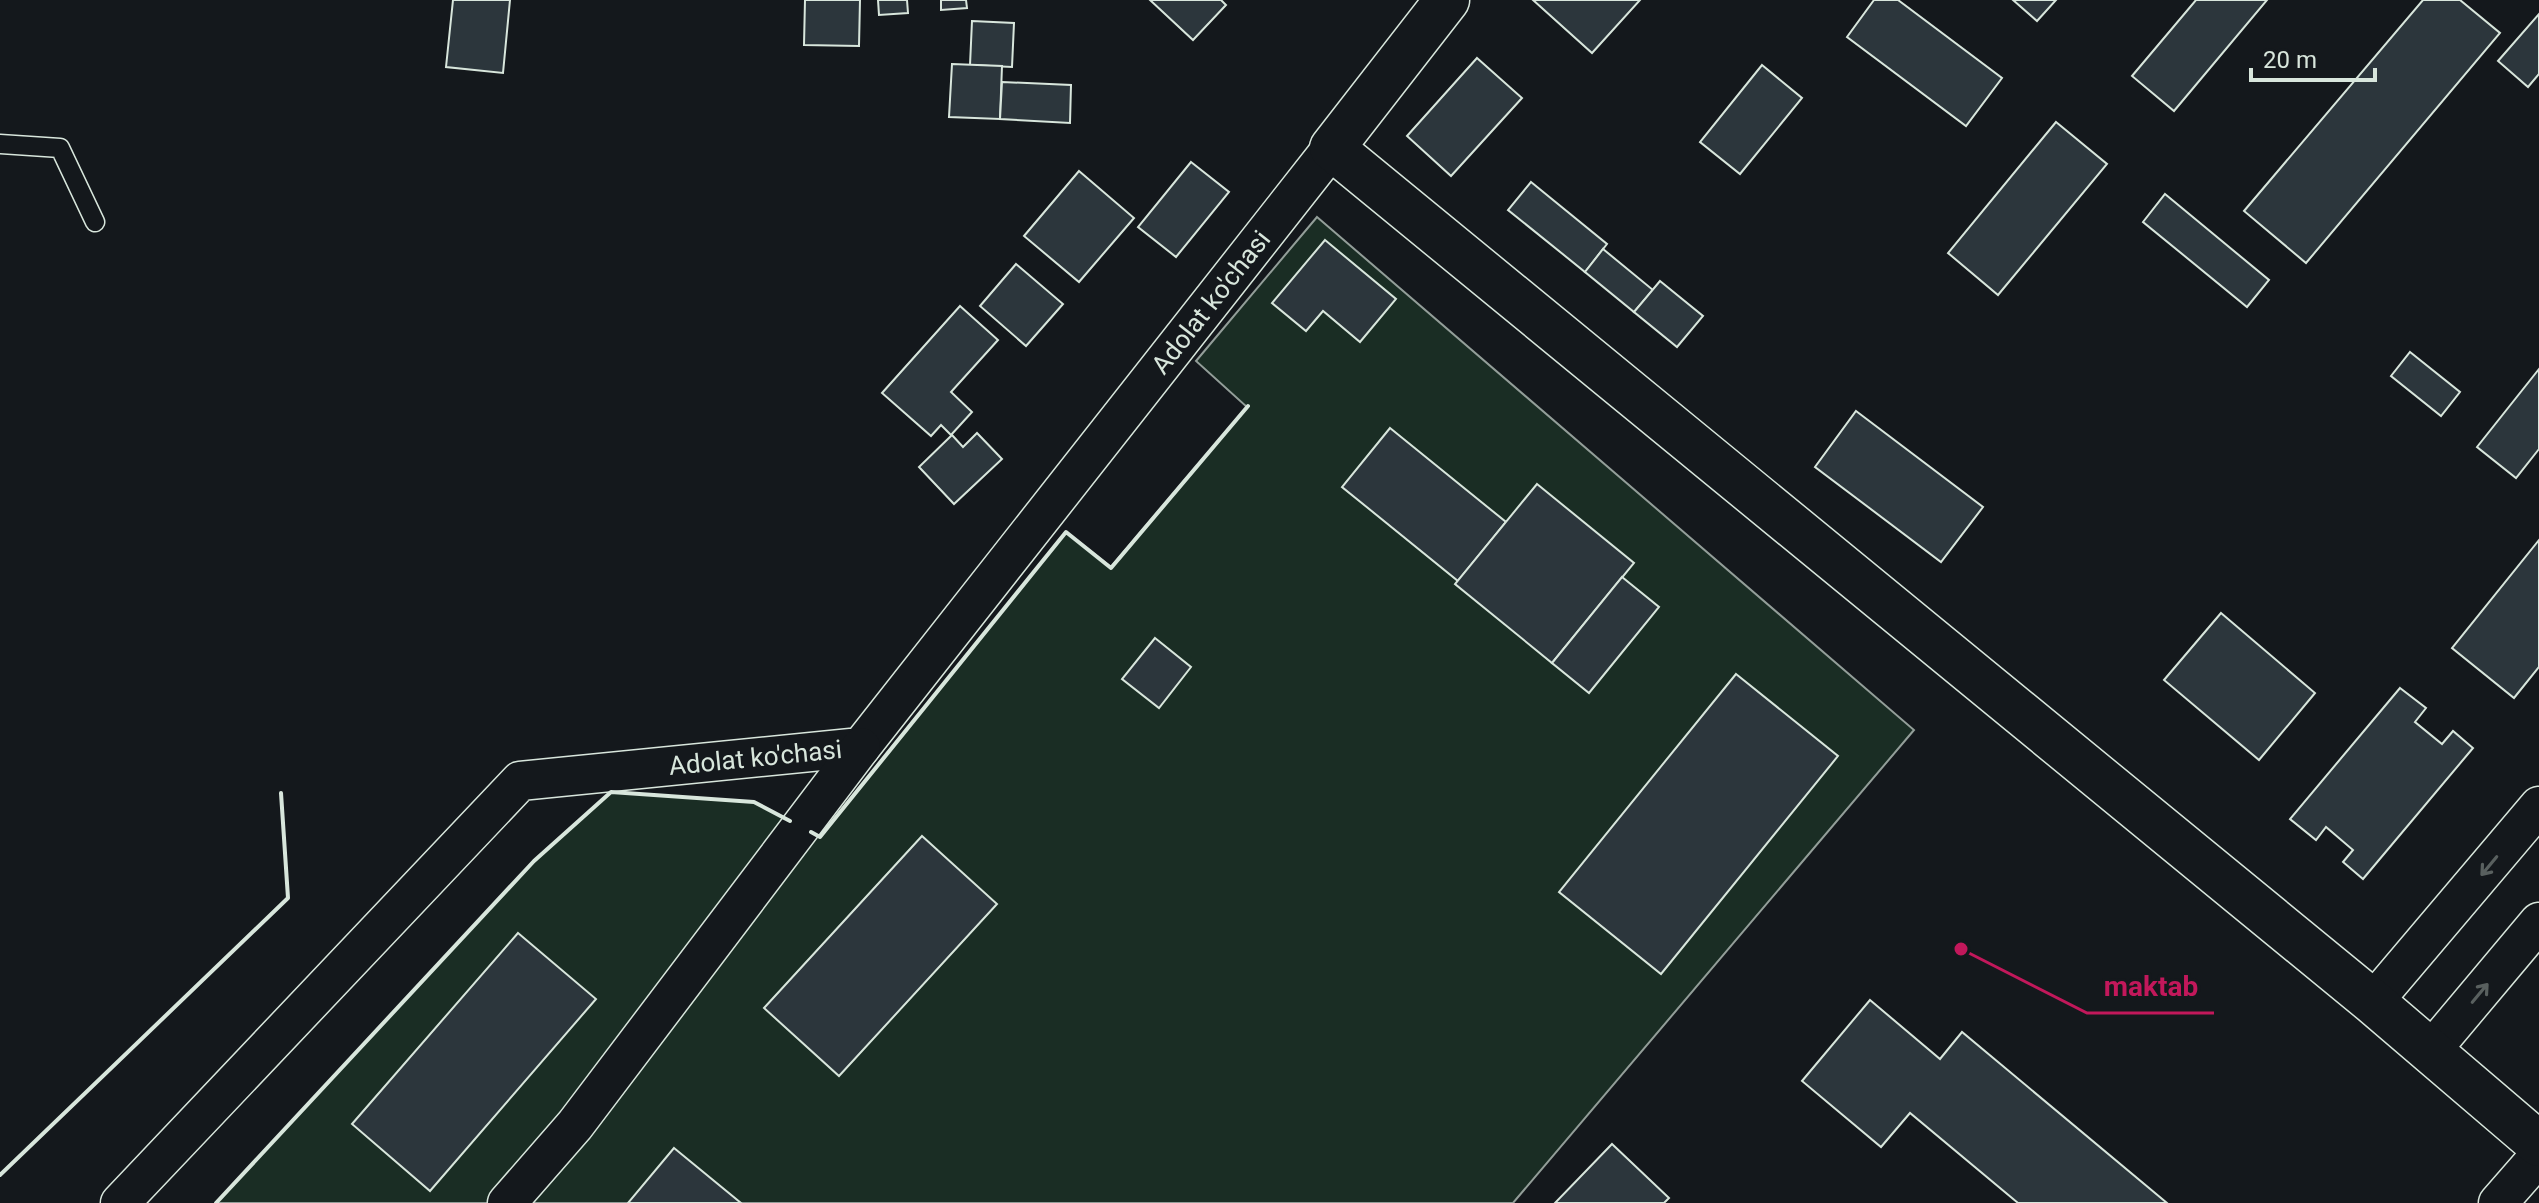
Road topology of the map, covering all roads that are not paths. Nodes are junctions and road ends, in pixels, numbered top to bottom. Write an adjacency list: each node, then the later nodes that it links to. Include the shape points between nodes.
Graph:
1 (1447, 0): 3 (street)
2 (0, 144): 4 (lane, via 60,148)
3 (1332, 148): 5 (street, Adolat ko'chasi); 8 (street)
4 (95, 222)
5 (861, 747): 12 (street, Adolat ko'chasi, via 520,781); 13 (street, via 575,1125)
6 (2539, 806): 8 (street, one-way to 8)
7 (2539, 922): 9 (street, one-way to 7)
8 (2373, 1002): 9 (street)
9 (2429, 1053): 10 (street)
10 (2539, 1144)
11 (2539, 1156): 14 (street)
12 (120, 1203)
13 (507, 1203)
14 (2498, 1203)

